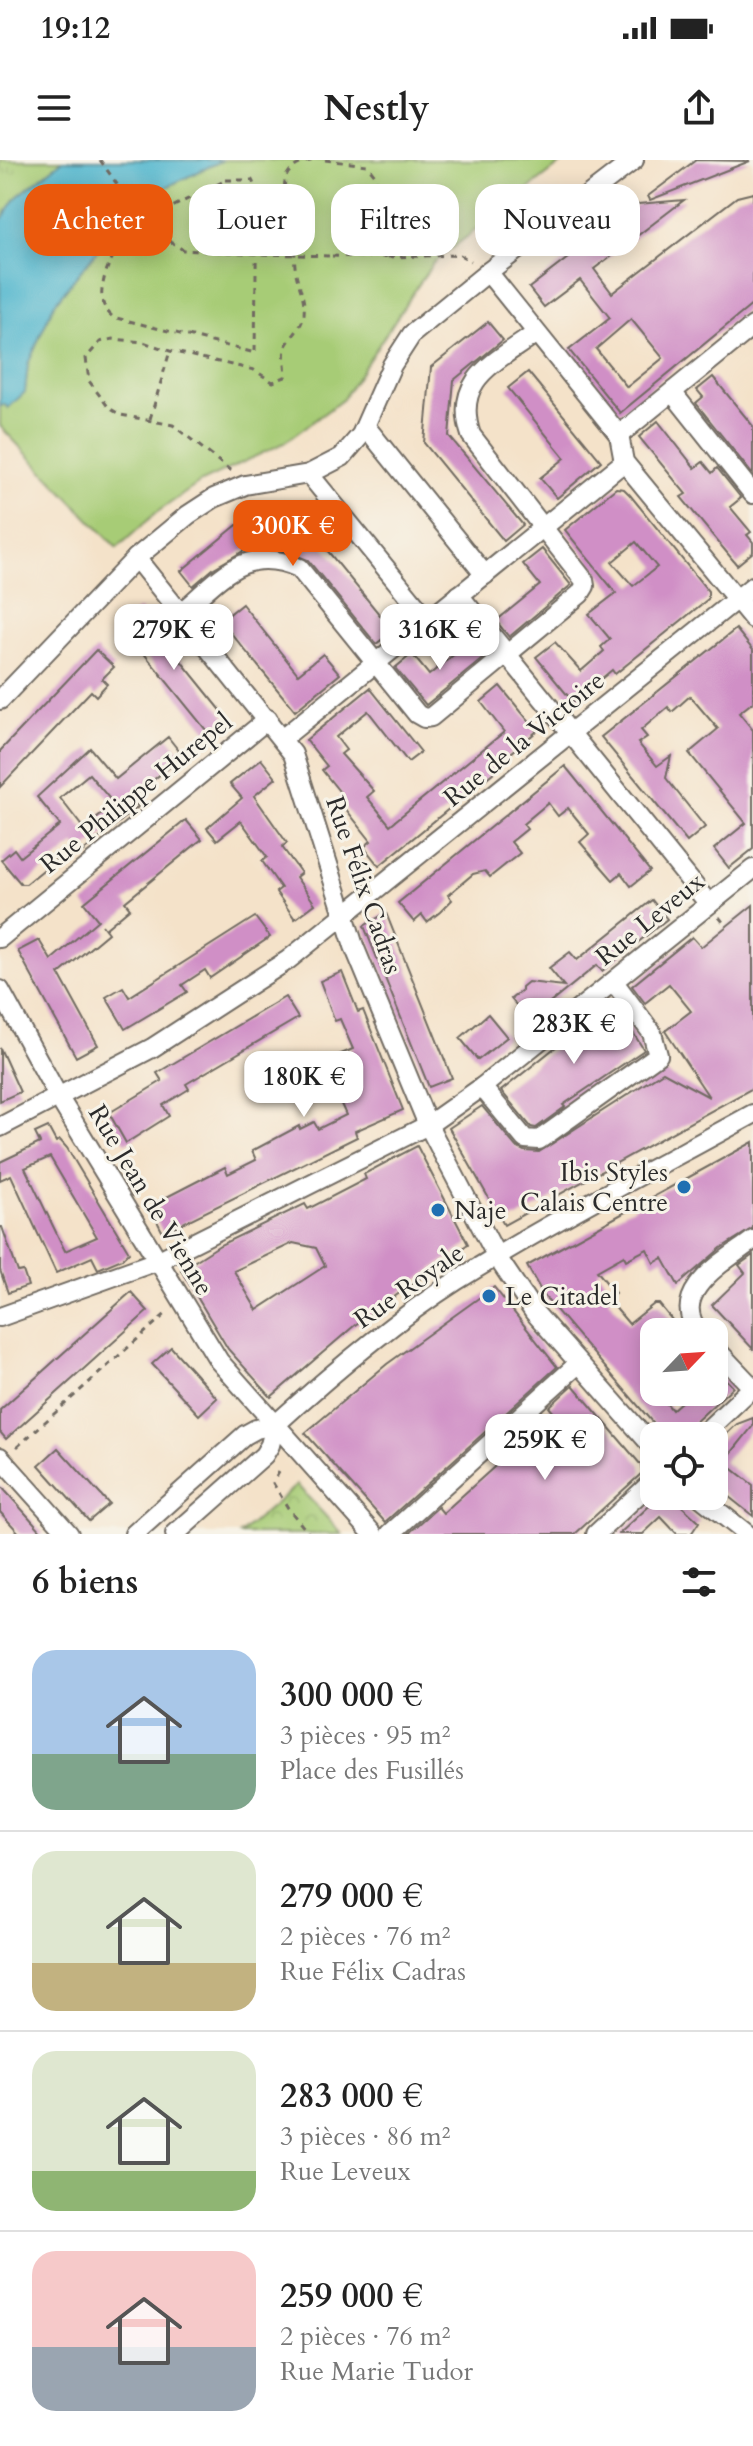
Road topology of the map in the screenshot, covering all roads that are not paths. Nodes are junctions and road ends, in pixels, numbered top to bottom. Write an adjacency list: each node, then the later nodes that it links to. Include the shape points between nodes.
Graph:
1 (634, 160): 2 (street)
2 (488, 272): 4 (street); 6 (street, via 412,334 392,365)
3 (753, 326): 5 (street)
4 (536, 333): 7 (street); 11 (street, via 474,380 466,417 471,435)
5 (672, 392): 7 (street); 10 (street)
6 (366, 427): 9 (street, via 342,457); 13 (street)
7 (619, 435): 8 (street)
8 (624, 462): 11 (street); 16 (street)
9 (309, 474): 12 (street, via 245,485 203,505); 19 (street)
10 (753, 494)
11 (542, 528): 13 (street); 20 (street, via 585,586)
12 (136, 558): 17 (street, Rue Félix Cadras); 22 (street)
13 (485, 575): 15 (street)
14 (753, 586): 16 (street, Rue de la Victoire)
15 (459, 595): 19 (street); 20 (street)
16 (737, 600): 18 (street); 24 (street, Rue de la Victoire)
17 (180, 613): 21 (street, via 239,564 281,560 299,568); 23 (street, Rue Félix Cadras)
18 (753, 619)
19 (428, 620): 21 (street)
20 (506, 653): 21 (street, via 424,718); 24 (street)
21 (375, 663): 25 (street)
22 (0, 700)
23 (268, 719): 25 (street, Rue Félix Cadras); 29 (street, Rue Philippe Hurepel)
24 (571, 734): 27 (street); 28 (street, Rue de la Victoire)
25 (283, 738): 28 (street, Rue Félix Cadras, via 297,762)
26 (753, 869): 27 (street, Rue Leveux)
27 (709, 904): 30 (street, Rue Leveux)
28 (343, 917): 33 (street, Rue de la Victoire, via 216,1009); 35 (street, Rue Félix Cadras)
29 (0, 938)
30 (614, 982): 32 (street, Rue Leveux); 32 (street, via 652,1033 658,1055 539,1140 525,1139)
31 (0, 990): 33 (street, Rue Jean de Vienne)
32 (482, 1087): 35 (street, Rue Leveux)
33 (59, 1098): 36 (street, Rue de la Victoire); 39 (street, Rue Jean de Vienne)
34 (753, 1114): 38 (street, Rue Royale)
35 (428, 1125): 38 (street, Rue Félix Cadras); 39 (street, Rue Leveux)
36 (0, 1127)
37 (753, 1240): 41 (street, via 709,1274 692,1295)
38 (497, 1257): 43 (street, Rue Félix Cadras); 46 (street, Rue Royale, via 386,1332)
39 (157, 1261): 40 (street, Rue Leveux); 46 (street, Rue Jean de Vienne, via 219,1361)
40 (0, 1317)
41 (691, 1318)
42 (728, 1361): 44 (street)
43 (578, 1364): 47 (street, Rue Félix Cadras); 55 (street)
44 (753, 1387): 45 (street)
45 (716, 1422)
46 (275, 1425): 52 (street, via 245,1435); 53 (street, via 264,1455); 54 (street, Rue Jean de Vienne)
47 (640, 1433)
48 (1, 1459): 51 (street)
49 (640, 1493): 56 (street)
50 (717, 1510): 57 (street)
51 (69, 1534)
52 (134, 1534)
53 (175, 1534)
54 (373, 1534)
55 (390, 1534)
56 (596, 1534)
57 (747, 1534)

